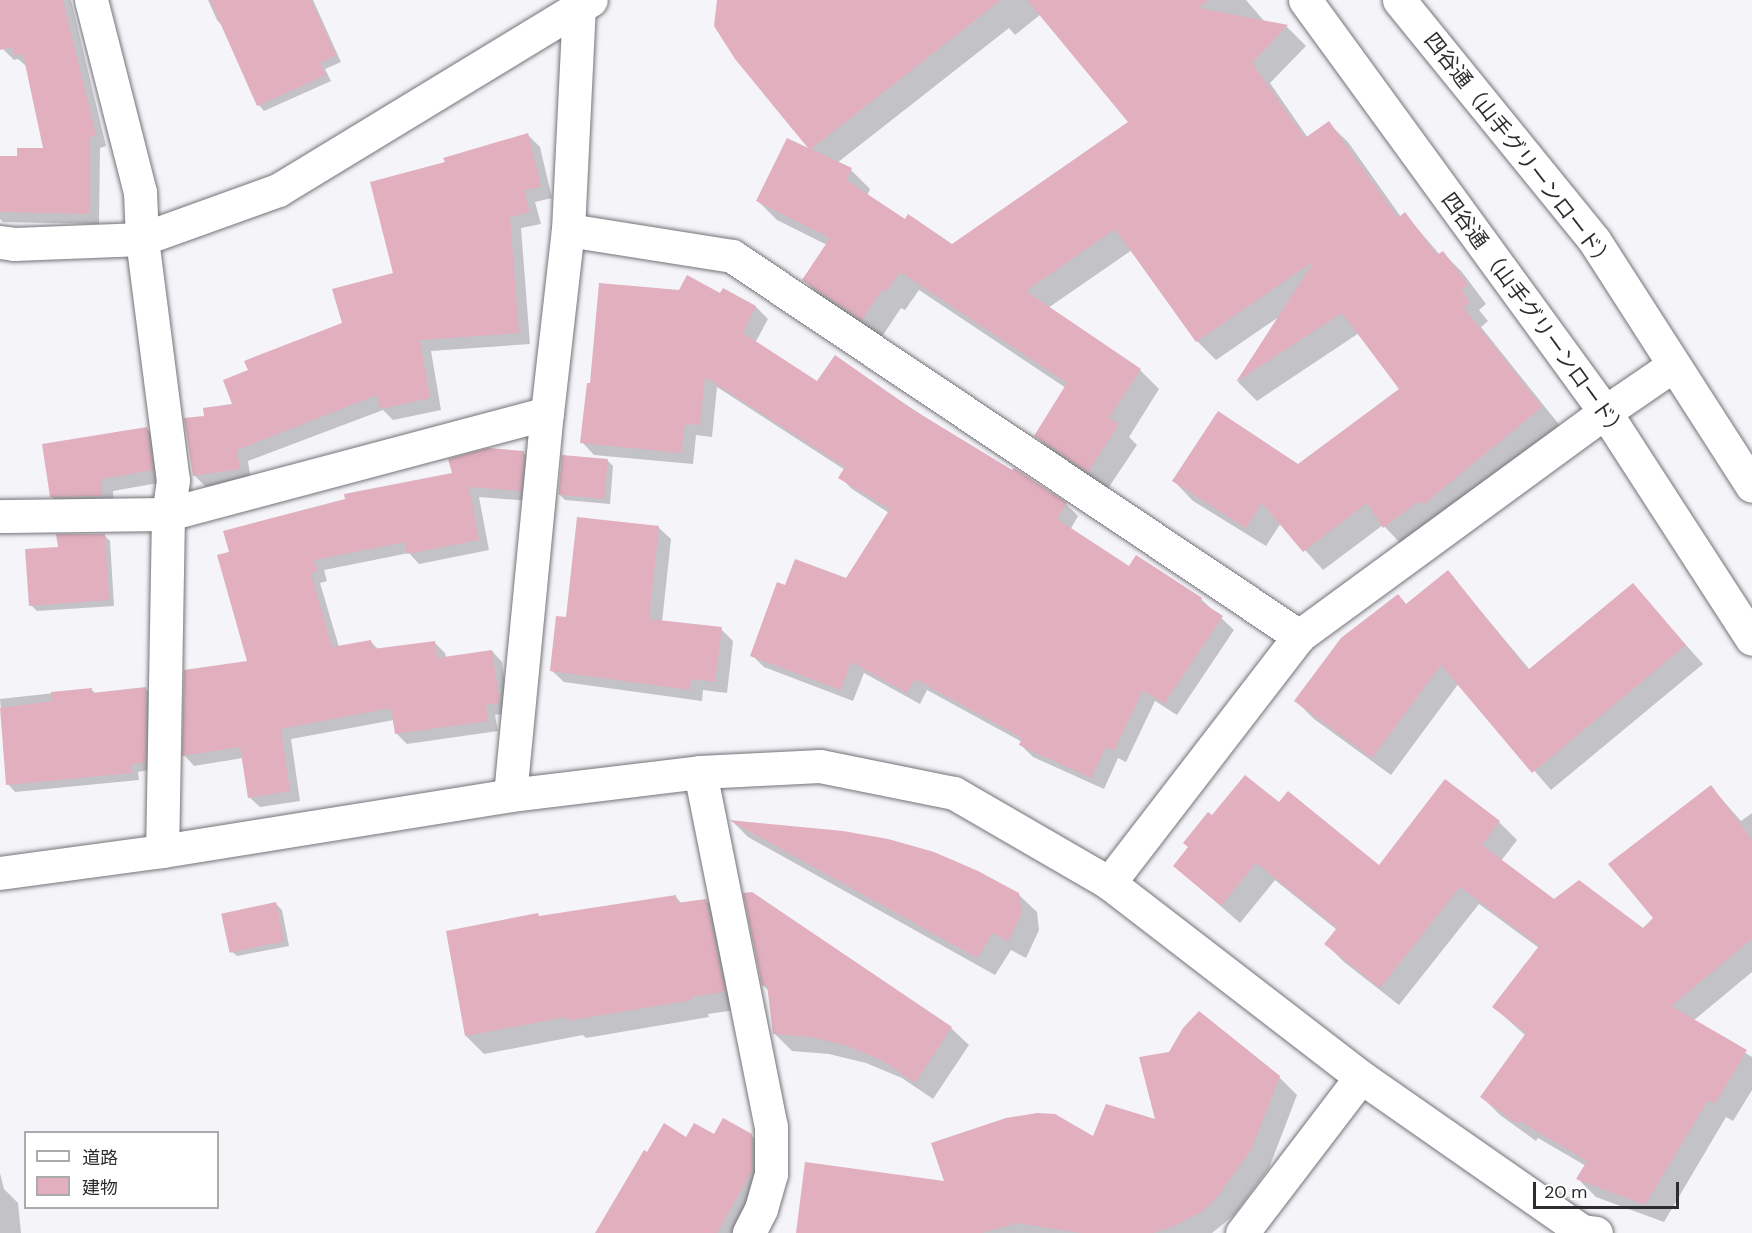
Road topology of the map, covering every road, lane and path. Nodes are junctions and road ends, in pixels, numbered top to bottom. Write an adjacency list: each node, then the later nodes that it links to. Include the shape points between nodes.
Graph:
1 (91, 0): 6 (street, via 140,192)
2 (1305, 0): 9 (street, 四谷通 （山手グリーンロード）)
3 (582, 2): 5 (street); 6 (street, via 278,190)
4 (1408, 3): 8 (street, 四谷通（山手グリーンロード）, via 1594,240)
5 (568, 230): 10 (street); 14 (street, via 732,256)
6 (142, 239): 7 (street); 12 (street, via 173,480)
7 (0, 242)
8 (1674, 365): 9 (street); 11 (street, 四谷通（山手グリーンロード）)
9 (1605, 412): 14 (street); 15 (street, 四谷通 （山手グリーンロード）)
10 (547, 413): 12 (street); 17 (street)
11 (1752, 486)
12 (168, 514): 13 (street); 18 (street)
13 (0, 516)
14 (1299, 636): 20 (street)
15 (1752, 639)
16 (700, 772): 17 (street); 20 (street, via 819,766 954,793); 22 (street, via 771,1126 771,1174)
17 (510, 795): 18 (street)
18 (162, 851): 19 (street)
19 (0, 873)
20 (1108, 883): 21 (street)
21 (1361, 1077): 23 (street); 24 (street, via 1582,1231)
22 (749, 1233)
23 (1242, 1233)
24 (1596, 1233)

